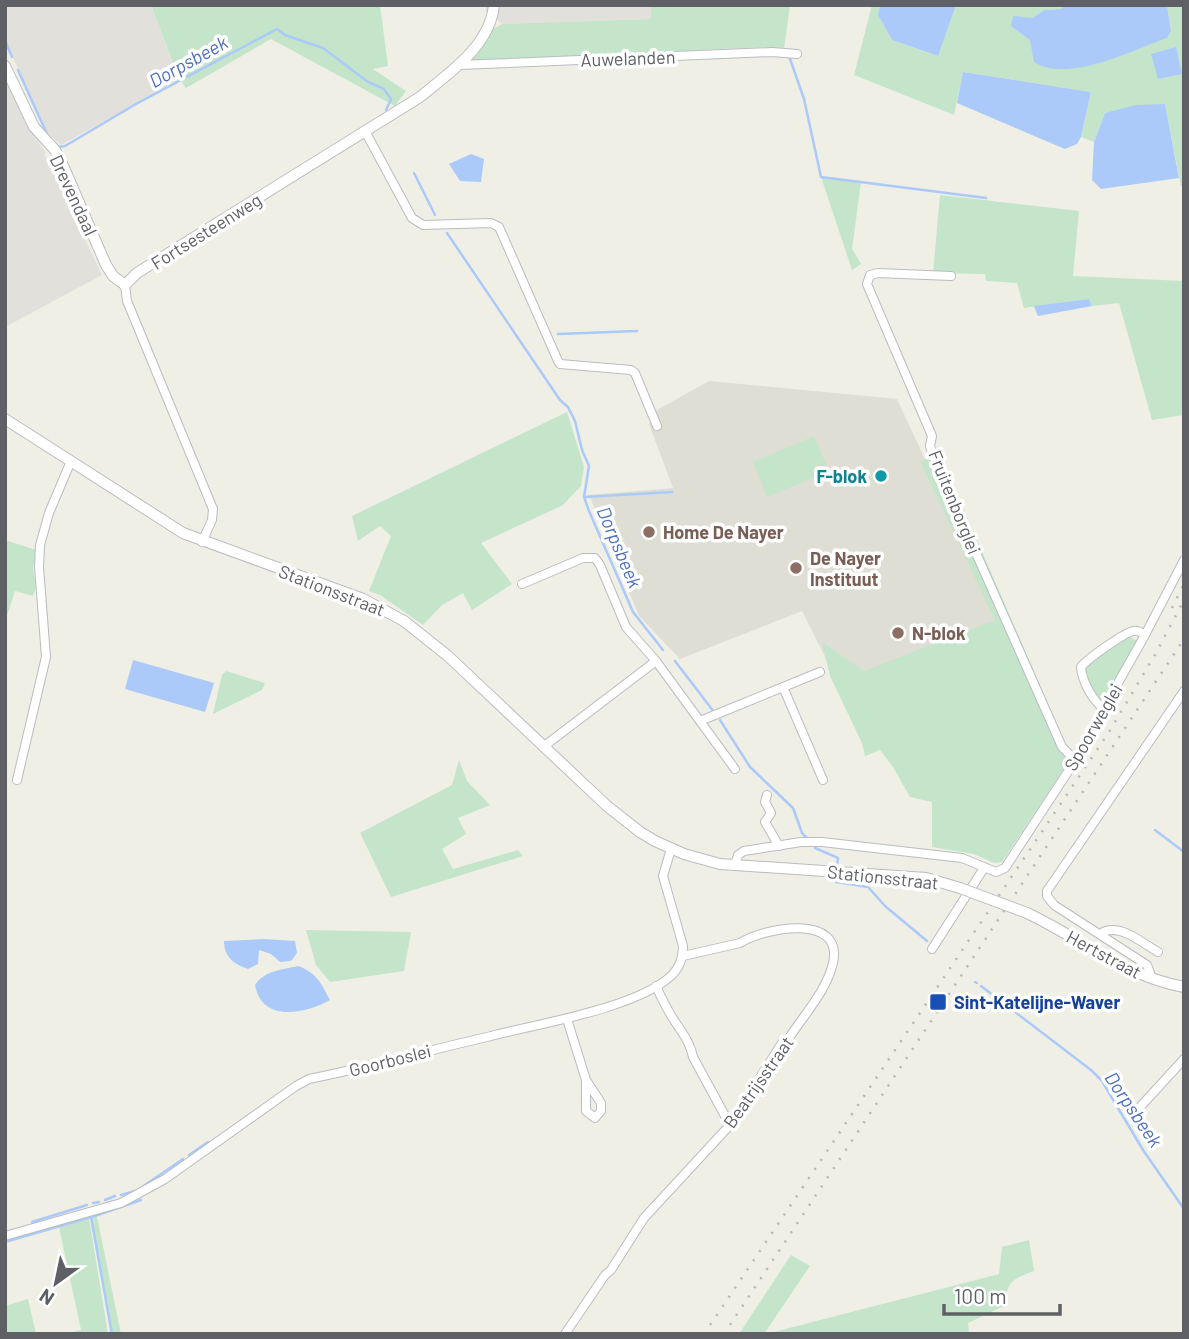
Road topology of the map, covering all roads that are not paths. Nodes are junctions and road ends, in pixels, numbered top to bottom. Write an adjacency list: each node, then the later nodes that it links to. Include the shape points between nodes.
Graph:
1 (494, 5): 4 (street, Fortsesteenweg, via 486,30)
2 (797, 54): 4 (street, Auwelanden)
3 (5, 65): 7 (street, Drevendaal, via 34,127 61,161 107,265)
4 (459, 65): 5 (street, Fortsesteenweg, via 420,97)
5 (365, 131): 7 (street, Fortsesteenweg, via 137,273); 9 (street, via 412,218 423,225 491,223 499,227 560,364 631,370)
6 (951, 276): 22 (street, Fruitenborglei, via 878,273 870,275 867,284 932,436 933,456 970,541 1062,747)
7 (125, 285): 11 (street, via 127,301 214,509)
8 (5, 419): 10 (street, Stationsstraat)
9 (656, 426)
10 (71, 461): 11 (street, Stationsstraat, via 159,520); 24 (street, via 40,545 46,657)
11 (202, 542): 21 (street, Stationsstraat, via 387,610 427,637)
12 (1184, 560): 14 (street, Spoorweglei)
13 (523, 583): 15 (street, via 583,558 595,558 626,627)
14 (1145, 635): 19 (street, Spoorweglei); 19 (street, via 1132,632 1081,667 1089,690)
15 (656, 661): 20 (street); 21 (street)
16 (820, 672): 17 (street)
17 (783, 687): 20 (street); 25 (street)
18 (1184, 691): 32 (street, via 1047,891 1054,905)
19 (1104, 709): 22 (street, Spoorweglei)
20 (700, 721): 23 (street)
21 (543, 747): 28 (street, Stationsstraat, via 628,824)
22 (1075, 760): 30 (street, Spoorweglei, via 1005,868 996,872)
23 (735, 769)
24 (17, 780)
25 (823, 780)
26 (767, 795): 27 (street, via 771,813 765,822)
27 (779, 846): 29 (street, Stationsstraat, via 744,851); 30 (street, Stationsstraat, via 822,842 962,858)
28 (671, 849): 29 (street, Stationsstraat); 35 (street, via 663,876)
29 (735, 865): 31 (street, Stationsstraat, bridge, via 926,878)
30 (984, 868): 33 (street)
31 (1027, 913): 36 (street, Hertstraat)
32 (1100, 934): 34 (street, via 1115,929); 36 (street, via 1147,965)
33 (932, 949)
34 (1158, 952)
35 (682, 956): 37 (street, Goorboslei, via 671,976); 43 (street, Beatrijsstraat, via 802,927 821,932 832,948 833,963 824,985)
36 (1149, 978): 38 (street, Hertstraat)
37 (656, 986): 39 (street, Goorboslei); 43 (street)
38 (1184, 987)
39 (567, 1019): 41 (street); 44 (street, Goorboslei, via 309,1079 165,1179 121,1203)
40 (1184, 1059): 42 (street)
41 (586, 1080)
42 (1141, 1106)
43 (730, 1125): 45 (street, Beatrijsstraat, via 644,1218)
44 (5, 1236)
45 (565, 1334)

